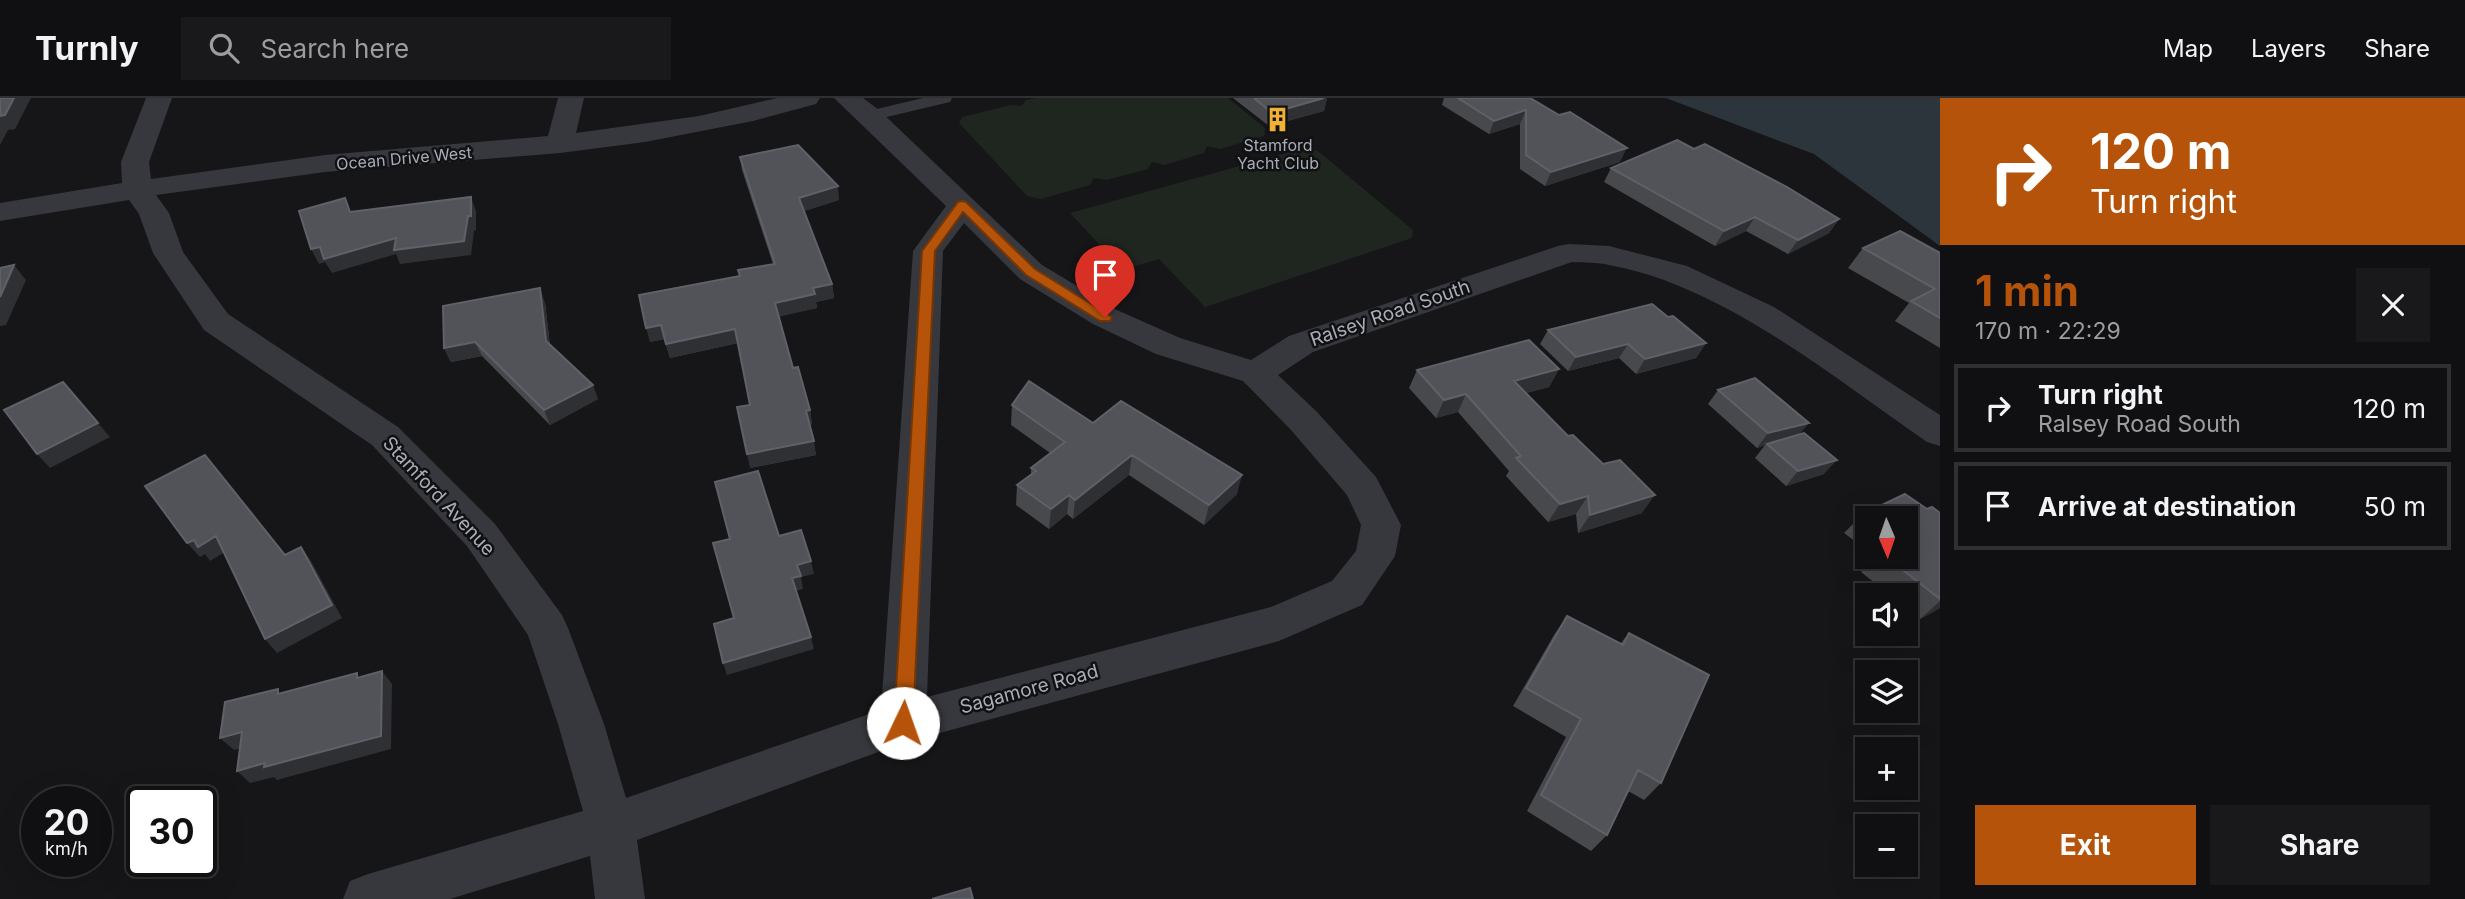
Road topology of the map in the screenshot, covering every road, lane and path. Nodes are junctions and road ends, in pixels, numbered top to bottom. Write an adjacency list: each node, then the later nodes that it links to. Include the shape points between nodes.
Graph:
1 (159, 98): 7 (street, via 135,162)
2 (571, 98): 6 (street)
3 (807, 98): 6 (street, Ocean Drive West, via 684,129)
4 (944, 98): 5 (lane)
5 (859, 107): 8 (street)
6 (560, 145): 7 (street, Ocean Drive West, via 369,159)
7 (137, 190): 9 (street, Ocean Drive West); 13 (street, Stamford Avenue, via 154,213 168,253 216,322 384,436 481,535 547,628)
8 (962, 205): 10 (street, via 1031,272 1105,317 1168,346); 12 (street, via 928,251)
9 (0, 212)
10 (1255, 373): 11 (street, Ralsey Road South, via 1301,344 1569,253 1609,255 1676,272 1762,313); 12 (street, Sagamore Road, via 1363,487 1381,525 1375,556 1347,593 1279,623)
11 (1940, 432)
12 (903, 723): 13 (street, Sagamore Road)
13 (611, 826): 14 (street, Sagamore Road); 15 (street, Stamford Avenue)
14 (369, 899)
15 (620, 899)

